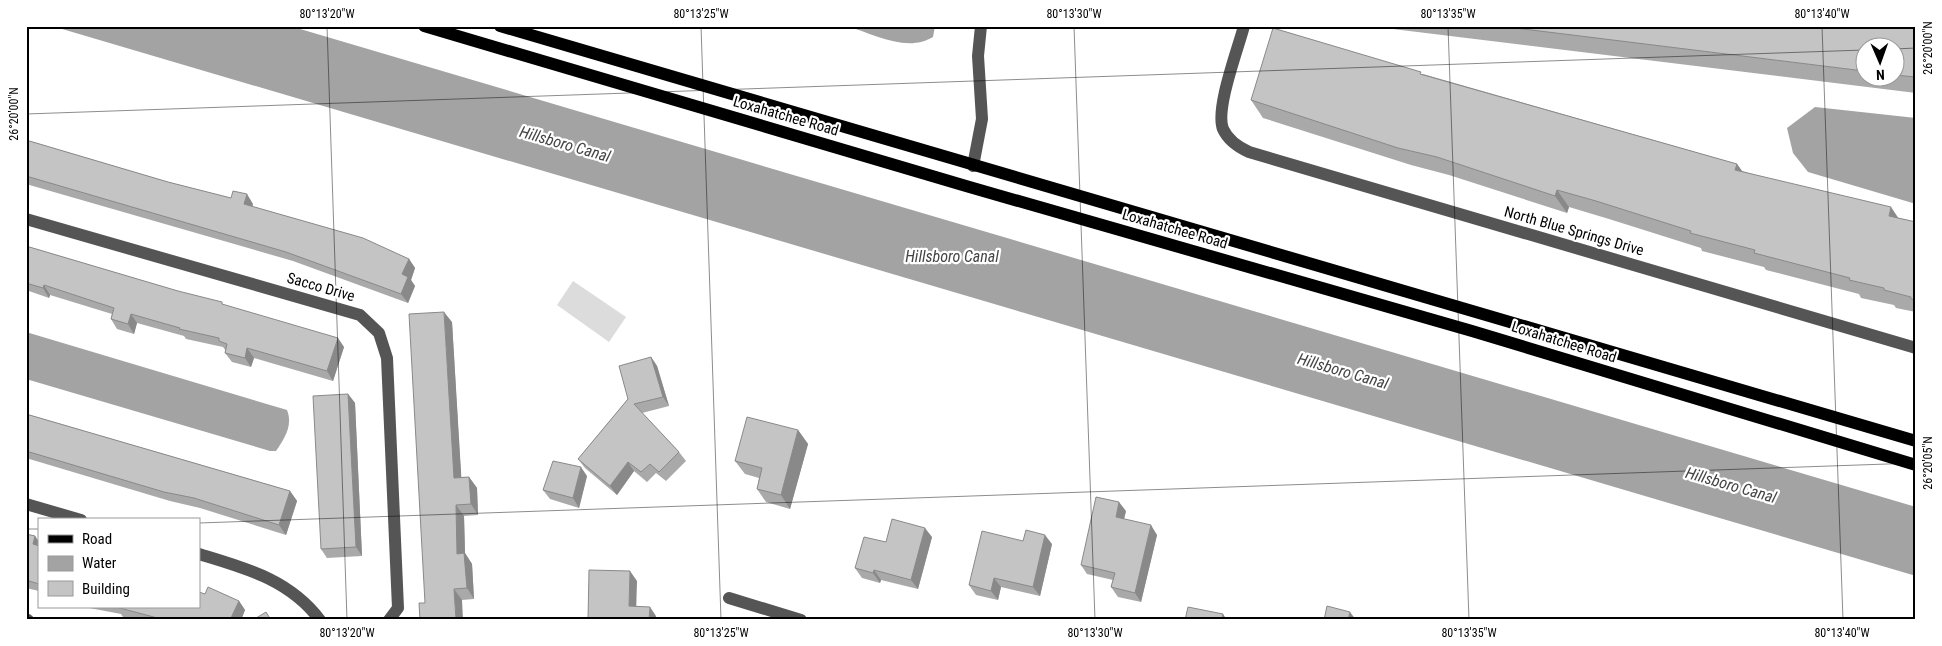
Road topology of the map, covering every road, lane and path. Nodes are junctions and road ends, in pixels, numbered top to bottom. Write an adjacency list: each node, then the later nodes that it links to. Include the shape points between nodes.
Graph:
1 (424, 26): 9 (main road, Loxahatchee Road)
2 (500, 26): 5 (main road, Loxahatchee Road)
3 (981, 26): 5 (street, via 978,56 982,119)
4 (1244, 26): 7 (street, North Blue Springs Drive, via 1220,112 1223,130 1240,148)
5 (973, 166): 8 (main road, Loxahatchee Road)
6 (26, 218): 15 (street, Sacco Drive, via 360,315 379,333 387,358 398,608)
7 (1916, 348)
8 (1916, 441)
9 (1916, 465)
10 (26, 504): 11 (street)
11 (74, 518)
12 (200, 554): 14 (street, via 276,580 294,592)
13 (728, 598): 16 (street)
14 (320, 620)
15 (389, 620)
16 (801, 620)

